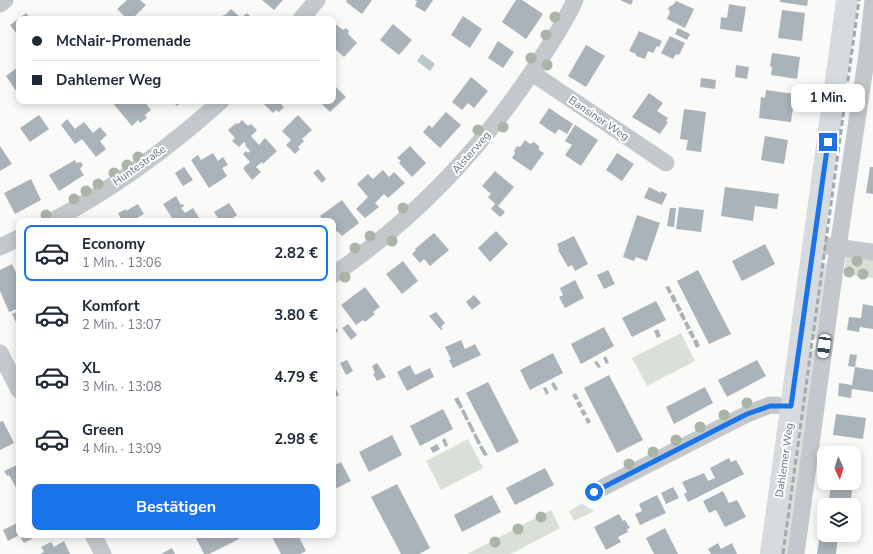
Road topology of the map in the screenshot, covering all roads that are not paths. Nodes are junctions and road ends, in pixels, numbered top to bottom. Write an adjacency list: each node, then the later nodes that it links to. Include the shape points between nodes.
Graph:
1 (4, 0): 6 (street)
2 (317, 0): 7 (street)
3 (575, 0): 12 (street, Alsterweg)
4 (847, 0): 8 (main road, Dahlemer Weg)
5 (873, 0): 9 (street)
6 (0, 4)
7 (304, 16)
8 (844, 25): 9 (street); 10 (main road, Dahlemer Weg)
9 (870, 29): 11 (street)
10 (840, 50): 11 (street); 13 (main road, Dahlemer Weg)
11 (867, 54): 14 (street)
12 (532, 73): 18 (street, Bansiner Weg); 27 (street, Alsterweg, via 492,128 437,189 386,235)
13 (834, 96): 14 (street); 16 (main road, Dahlemer Weg)
14 (860, 99): 17 (street)
15 (216, 104): 21 (street, Huntestraße, via 172,142 125,176)
16 (828, 142): 17 (street); 19 (main road, Dahlemer Weg)
17 (854, 145): 20 (street)
18 (666, 163)
19 (823, 175): 20 (street); 23 (main road, Dahlemer Weg)
20 (849, 179): 25 (street)
21 (57, 218)
22 (16, 239): 24 (street)
23 (813, 244): 25 (street); 28 (main road, Dahlemer Weg)
24 (0, 247)
25 (838, 247): 26 (street); 29 (street)
26 (873, 252)
27 (336, 273)
28 (800, 343): 29 (street); 32 (main road, Dahlemer Weg)
29 (824, 346): 37 (street)
30 (0, 353): 31 (street)
31 (16, 384)
32 (791, 406): 33 (street, via 770,406 747,414); 36 (main road, Dahlemer Weg)
33 (594, 492)
34 (95, 538): 35 (street)
35 (103, 554)
36 (771, 554)
37 (796, 554)

